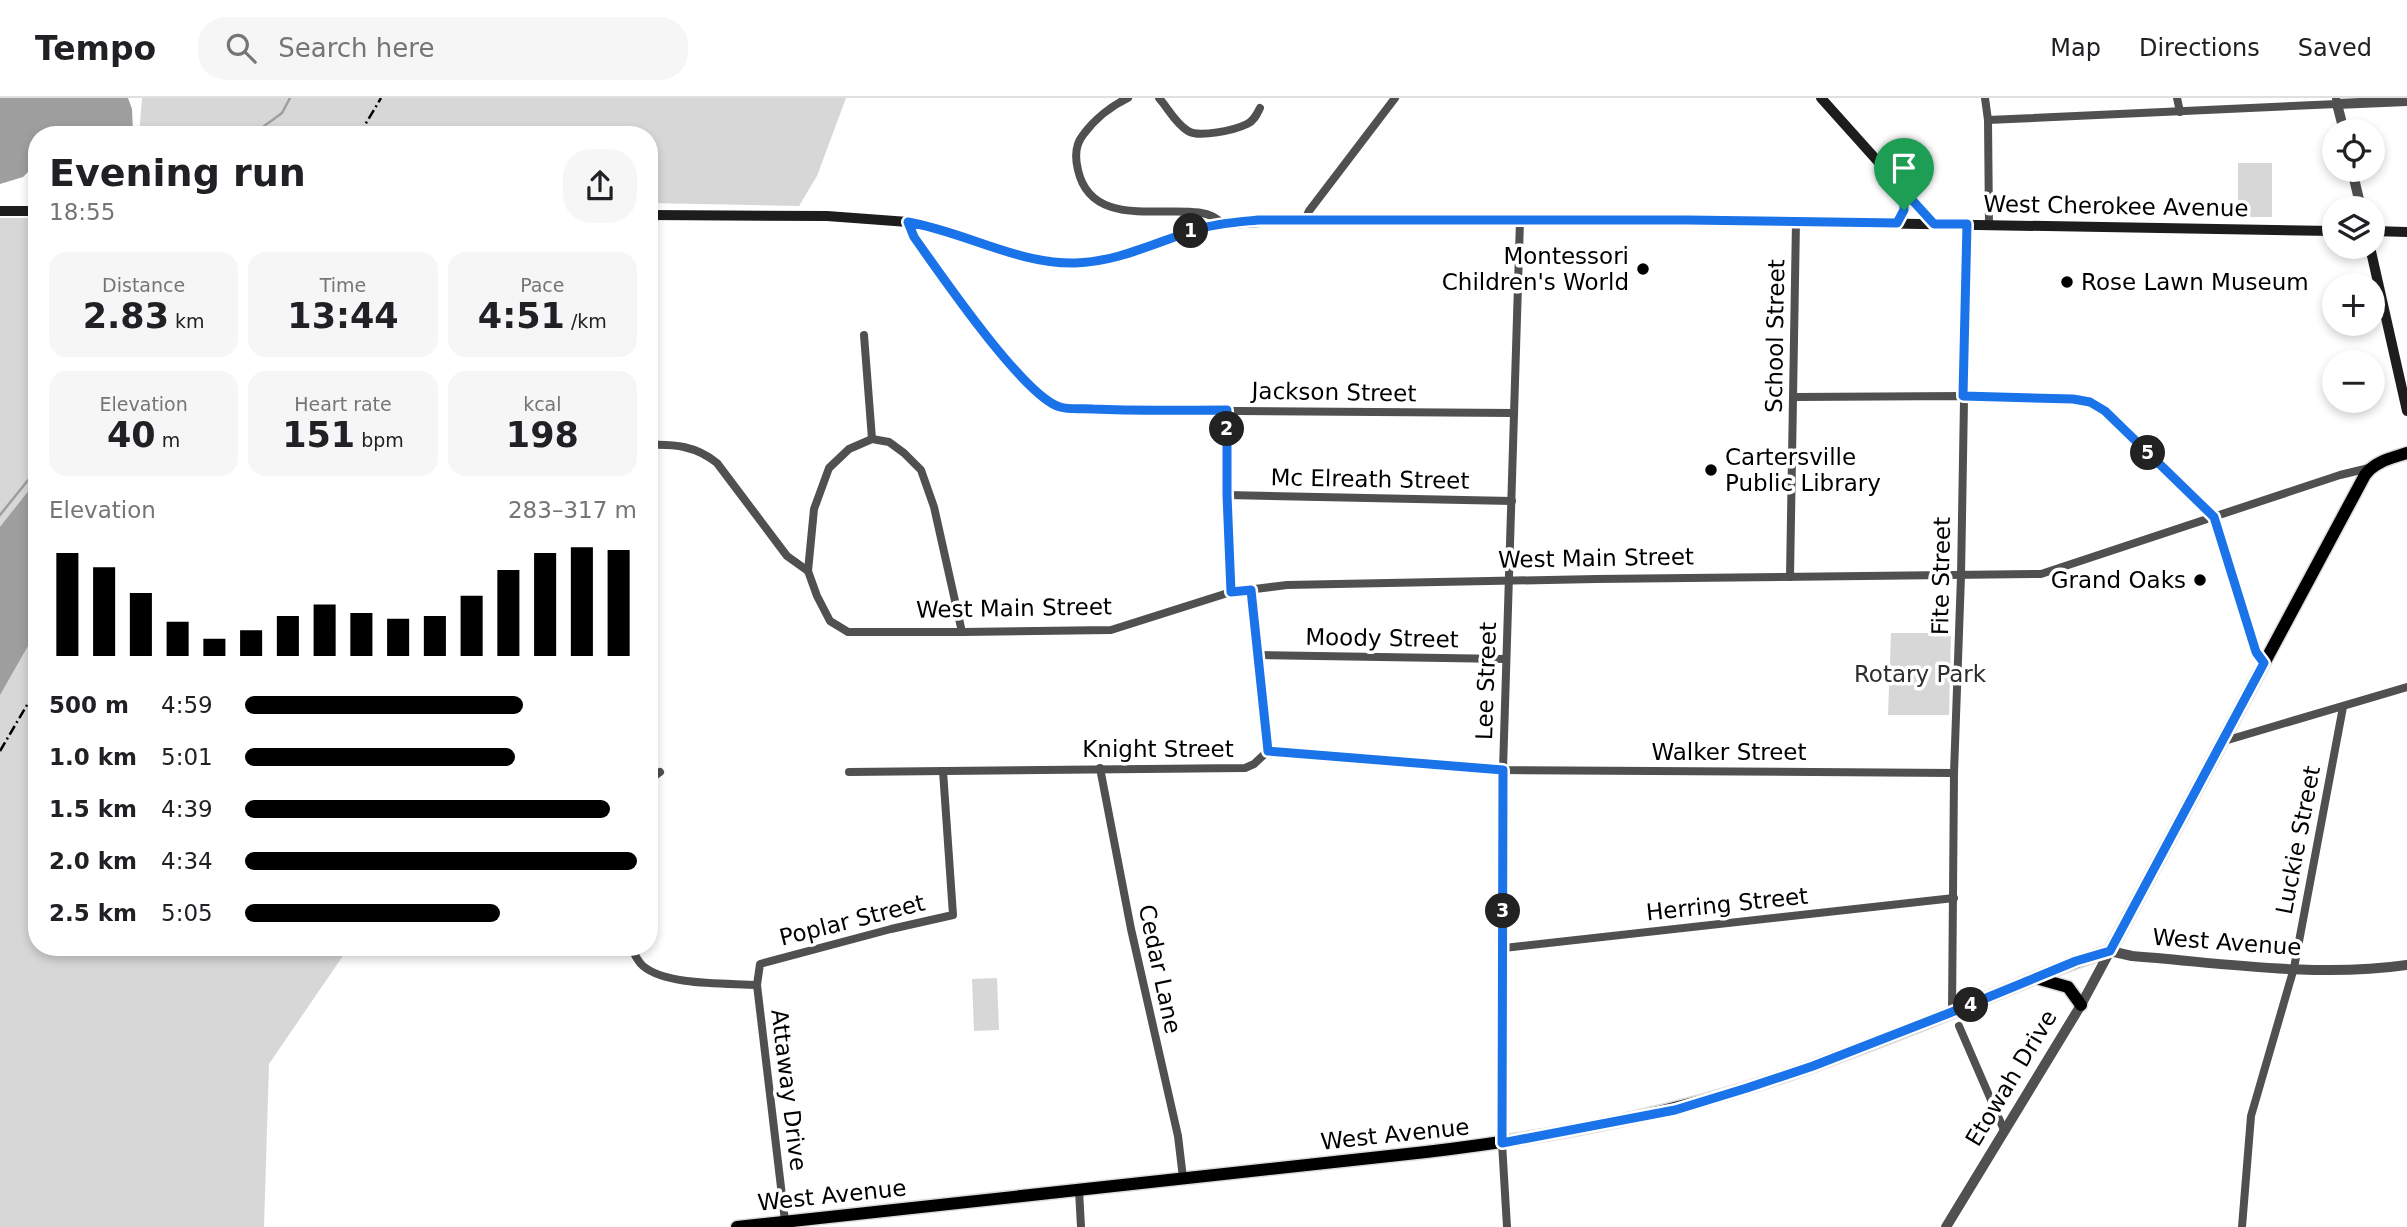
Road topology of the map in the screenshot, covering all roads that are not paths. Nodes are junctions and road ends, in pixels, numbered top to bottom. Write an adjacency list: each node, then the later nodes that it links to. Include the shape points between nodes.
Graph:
1 (1128, 98): 22 (street, via 1092,124 1078,141 1079,175 1090,194 1103,205 1123,210 1200,213)
2 (1159, 98): 9 (street, via 1178,122 1190,132 1202,134 1247,124)
3 (1395, 98): 17 (street)
4 (1821, 98): 13 (main road)
5 (1986, 98): 12 (street)
6 (2177, 98): 10 (street)
7 (2336, 101): 8 (street); 10 (street); 11 (street)
8 (2407, 101)
9 (1260, 108)
10 (2180, 111): 12 (street)
11 (2341, 119)
12 (1989, 120): 25 (street)
13 (1904, 191): 21 (main road, via 1904,210); 23 (main road)
14 (0, 211): 15 (main road)
15 (28, 211)
16 (658, 215): 20 (main road, West Cherokee Avenue, via 827,216)
17 (1305, 219): 18 (main road, West Cherokee Avenue); 22 (main road, West Cherokee Avenue)
18 (1520, 220): 19 (main road, West Cherokee Avenue); 35 (street, Lee Street)
19 (1796, 221): 21 (main road, West Cherokee Avenue); 32 (street, School Street)
20 (908, 222): 22 (main road, West Cherokee Avenue, via 1027,257 1074,263 1119,256); 33 (street, Jackson Street, via 970,314 1042,397 1060,407)
21 (1897, 223): 23 (main road, West Cherokee Avenue)
22 (1222, 224)
23 (1934, 224): 24 (main road, West Cherokee Avenue)
24 (1967, 224): 25 (main road, West Cherokee Avenue); 31 (street, Fite Street)
25 (1989, 225): 26 (main road, West Cherokee Avenue)
26 (2322, 230)
27 (2385, 231): 28 (main road)
28 (2407, 232)
29 (2373, 259): 34 (main road)
30 (864, 335): 36 (street)
31 (1963, 396): 32 (street); 42 (street, via 2090,402 2105,411); 44 (street, Fite Street)
32 (1794, 397): 45 (street, School Street)
33 (1227, 410): 35 (street, Jackson Street); 40 (street)
34 (2407, 411)
35 (1514, 413): 41 (street, Lee Street)
36 (872, 439): 43 (street, via 849,449 828,468 814,509); 49 (street, via 889,442 921,470 934,507)
37 (658, 445): 43 (street, via 676,444 703,452 787,556)
38 (2407, 453): 39 (main road, West Main Street)
39 (2369, 468): 42 (street, West Main Street); 52 (main road, Etowah Drive)
40 (1227, 495): 41 (street, Mc Elreath Street); 48 (street)
41 (1512, 501): 46 (street, Lee Street)
42 (2214, 517): 44 (street, West Main Street, via 2053,571); 52 (street, via 2256,652)
43 (808, 571): 49 (street, West Main Street, via 830,621 848,632)
44 (1961, 576): 45 (street, West Main Street); 61 (street, Fite Street)
45 (1790, 577): 46 (street, West Main Street)
46 (1508, 580): 47 (street, West Main Street, via 1287,585); 51 (street, Lee Street)
47 (1251, 590): 48 (street, West Main Street); 50 (street)
48 (1231, 592): 49 (street, West Main Street, via 1111,630)
49 (962, 632)
50 (1258, 656): 51 (street, Moody Street); 56 (street)
51 (1506, 659): 58 (street, Lee Street)
52 (2264, 663): 55 (main road, Etowah Drive)
53 (2407, 687): 54 (street)
54 (2343, 707): 55 (street); 68 (street, Luckie Street)
55 (2221, 742): 64 (main road, Etowah Drive)
56 (1268, 751): 57 (street, Knight Street, via 1245,768); 58 (street)
57 (1100, 768): 59 (street, Knight Street); 76 (street, Cedar Lane)
58 (1503, 770): 61 (street, Walker Street); 63 (street, Lee Street)
59 (943, 771): 60 (street, Knight Street); 66 (street, Poplar Street, via 954,915)
60 (849, 772)
61 (1954, 773): 62 (street, Fite Street)
62 (1954, 898): 63 (street, Herring Street); 72 (street, Fite Street)
63 (1504, 948): 75 (street, Lee Street)
64 (2110, 951): 68 (street, West Avenue); 69 (main road, West Avenue); 71 (street, Etowah Drive)
65 (636, 956): 70 (street, via 642,965 660,975)
66 (760, 964): 70 (street, Attaway Drive)
67 (2407, 965): 68 (street, West Avenue, via 2356,971)
68 (2294, 968): 83 (street, Luckie Street, via 2251,1116)
69 (2036, 978): 71 (main road, via 2068,987); 72 (main road, West Avenue)
70 (757, 985): 78 (street, Attaway Drive)
71 (2081, 1005): 74 (street, Etowah Drive)
72 (1952, 1012): 75 (main road, West Avenue, via 1813,1066 1675,1110)
73 (1959, 1026): 74 (street)
74 (2004, 1130): 82 (street, Etowah Drive)
75 (1502, 1143): 76 (main road, West Avenue); 81 (street, Lee Street)
76 (1183, 1178): 77 (main road, West Avenue)
77 (1079, 1190): 78 (main road, West Avenue); 80 (street)
78 (785, 1221): 79 (main road, West Avenue)
79 (737, 1227)
80 (1081, 1227)
81 (1507, 1227)
82 (1945, 1227)
83 (2242, 1227)

